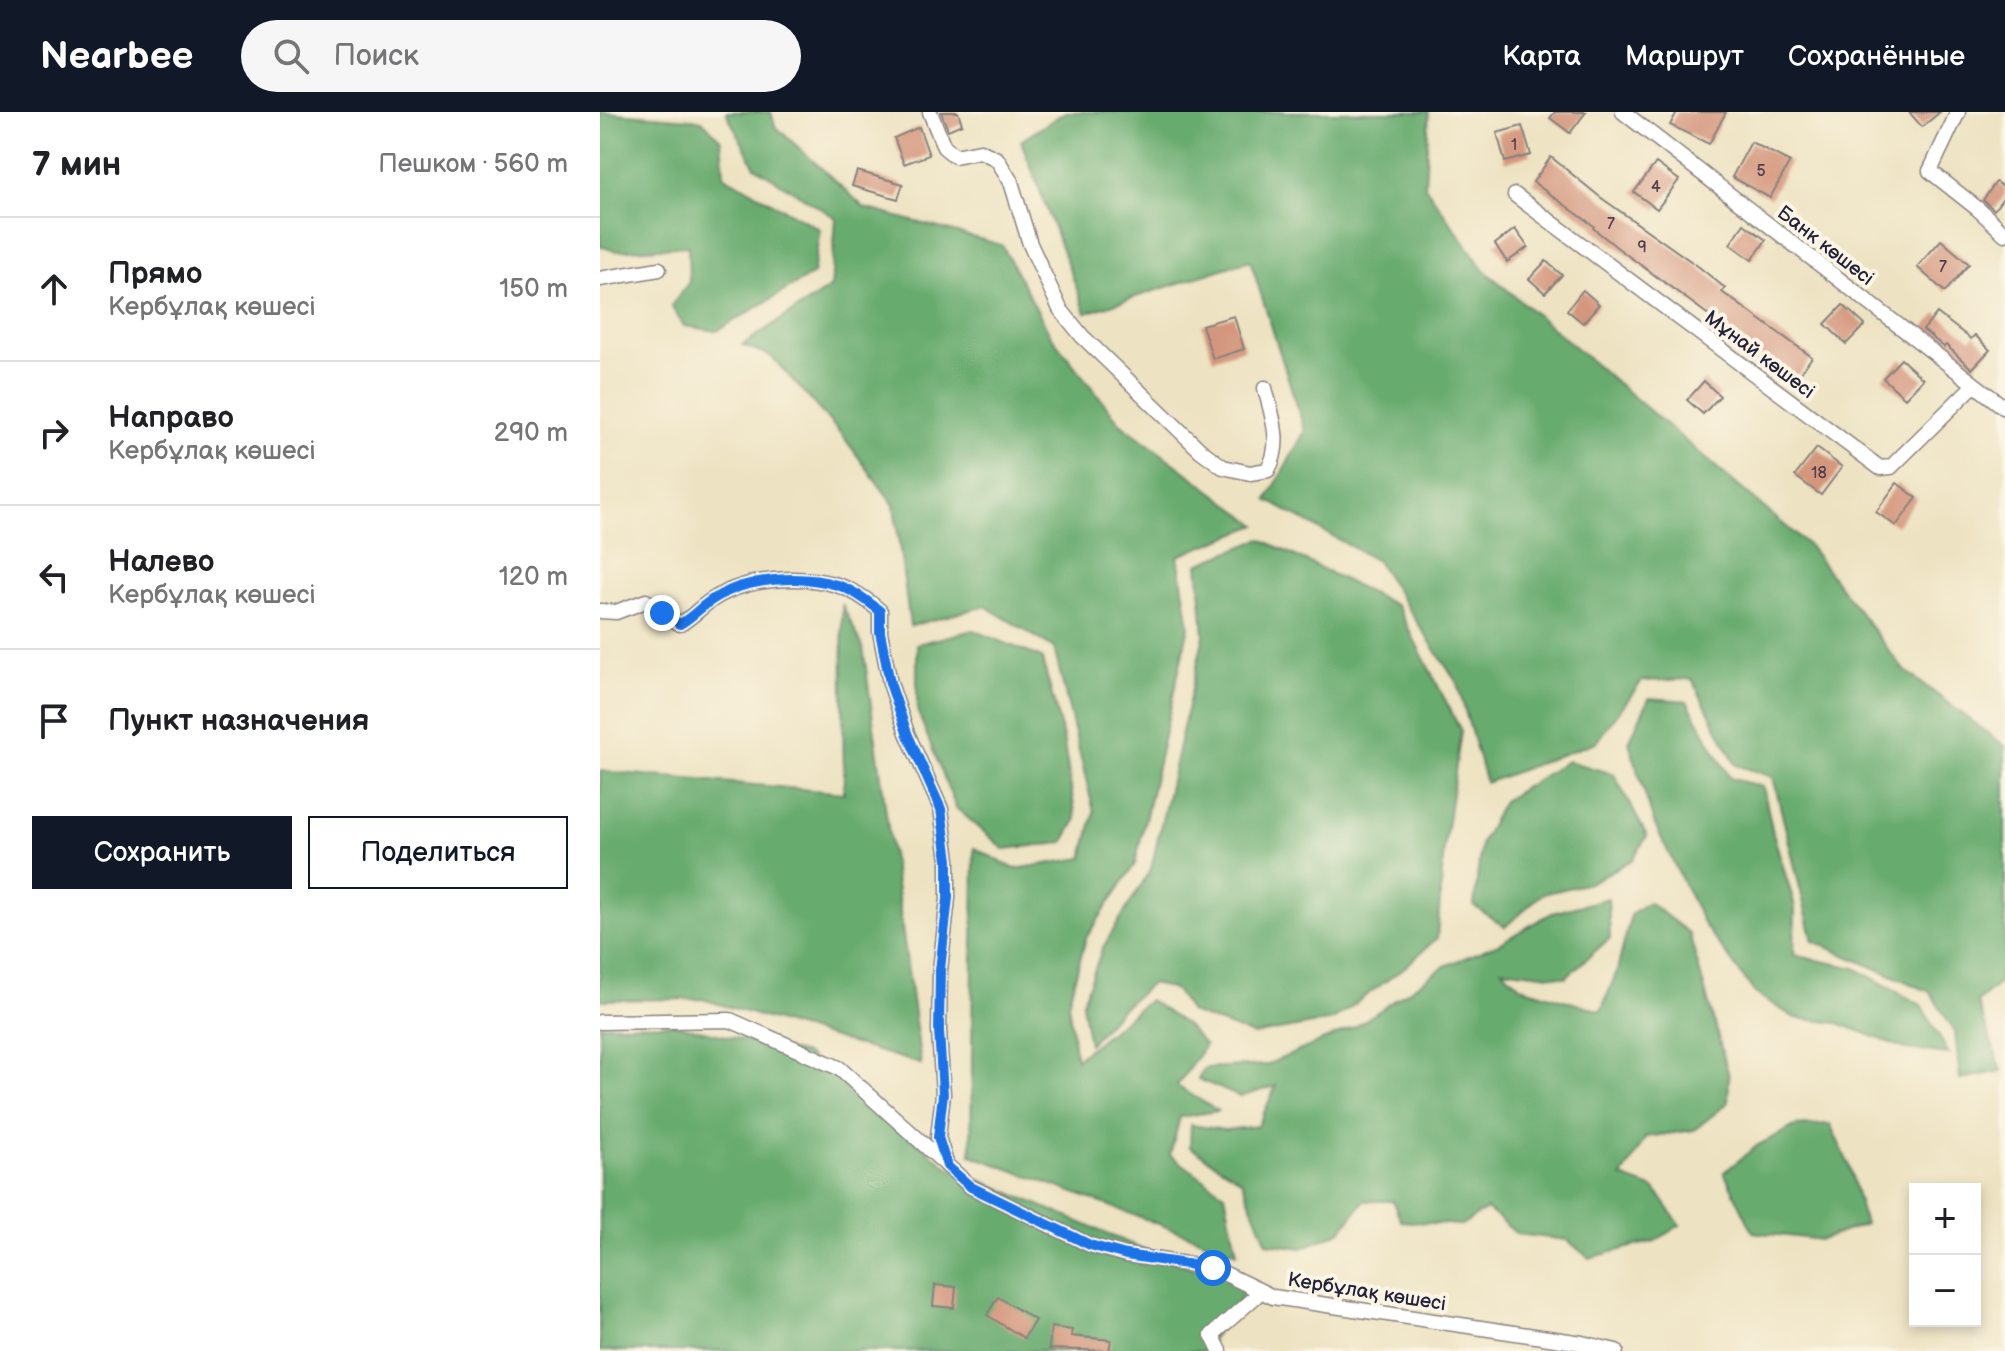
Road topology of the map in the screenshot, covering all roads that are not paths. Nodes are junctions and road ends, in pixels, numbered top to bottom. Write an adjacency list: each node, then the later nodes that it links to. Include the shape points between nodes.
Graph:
1 (930, 112): 9 (street, via 944,147 955,156 980,151 997,159 1011,182 1030,244 1060,309 1082,336 1223,467 1250,473 1268,470 1277,455)
2 (1623, 112): 8 (street, Банк көшесі)
3 (1958, 112): 5 (street, via 1930,171)
4 (1515, 195): 8 (street, Мұнай көшесі, via 1880,468 1891,467)
5 (2005, 234)
6 (659, 269): 7 (street)
7 (600, 279)
8 (1974, 385): 10 (street, Банк көшесі)
9 (1265, 388)
10 (2005, 408)
11 (600, 611): 13 (street, via 616,612 646,601 680,624 714,598 745,585 796,579 838,585 880,611 890,683 941,809 948,860 940,970 943,1094 938,1137)
12 (600, 1022): 13 (street, Кербұлақ көшесі, via 730,1020 839,1068)
13 (947, 1166): 14 (street, Кербұлақ көшесі, via 971,1187 1090,1245 1213,1268)
14 (1258, 1290): 15 (street, via 1212,1335); 16 (street, Кербұлақ көшесі, via 1273,1297)
15 (1220, 1351)
16 (1616, 1351)

